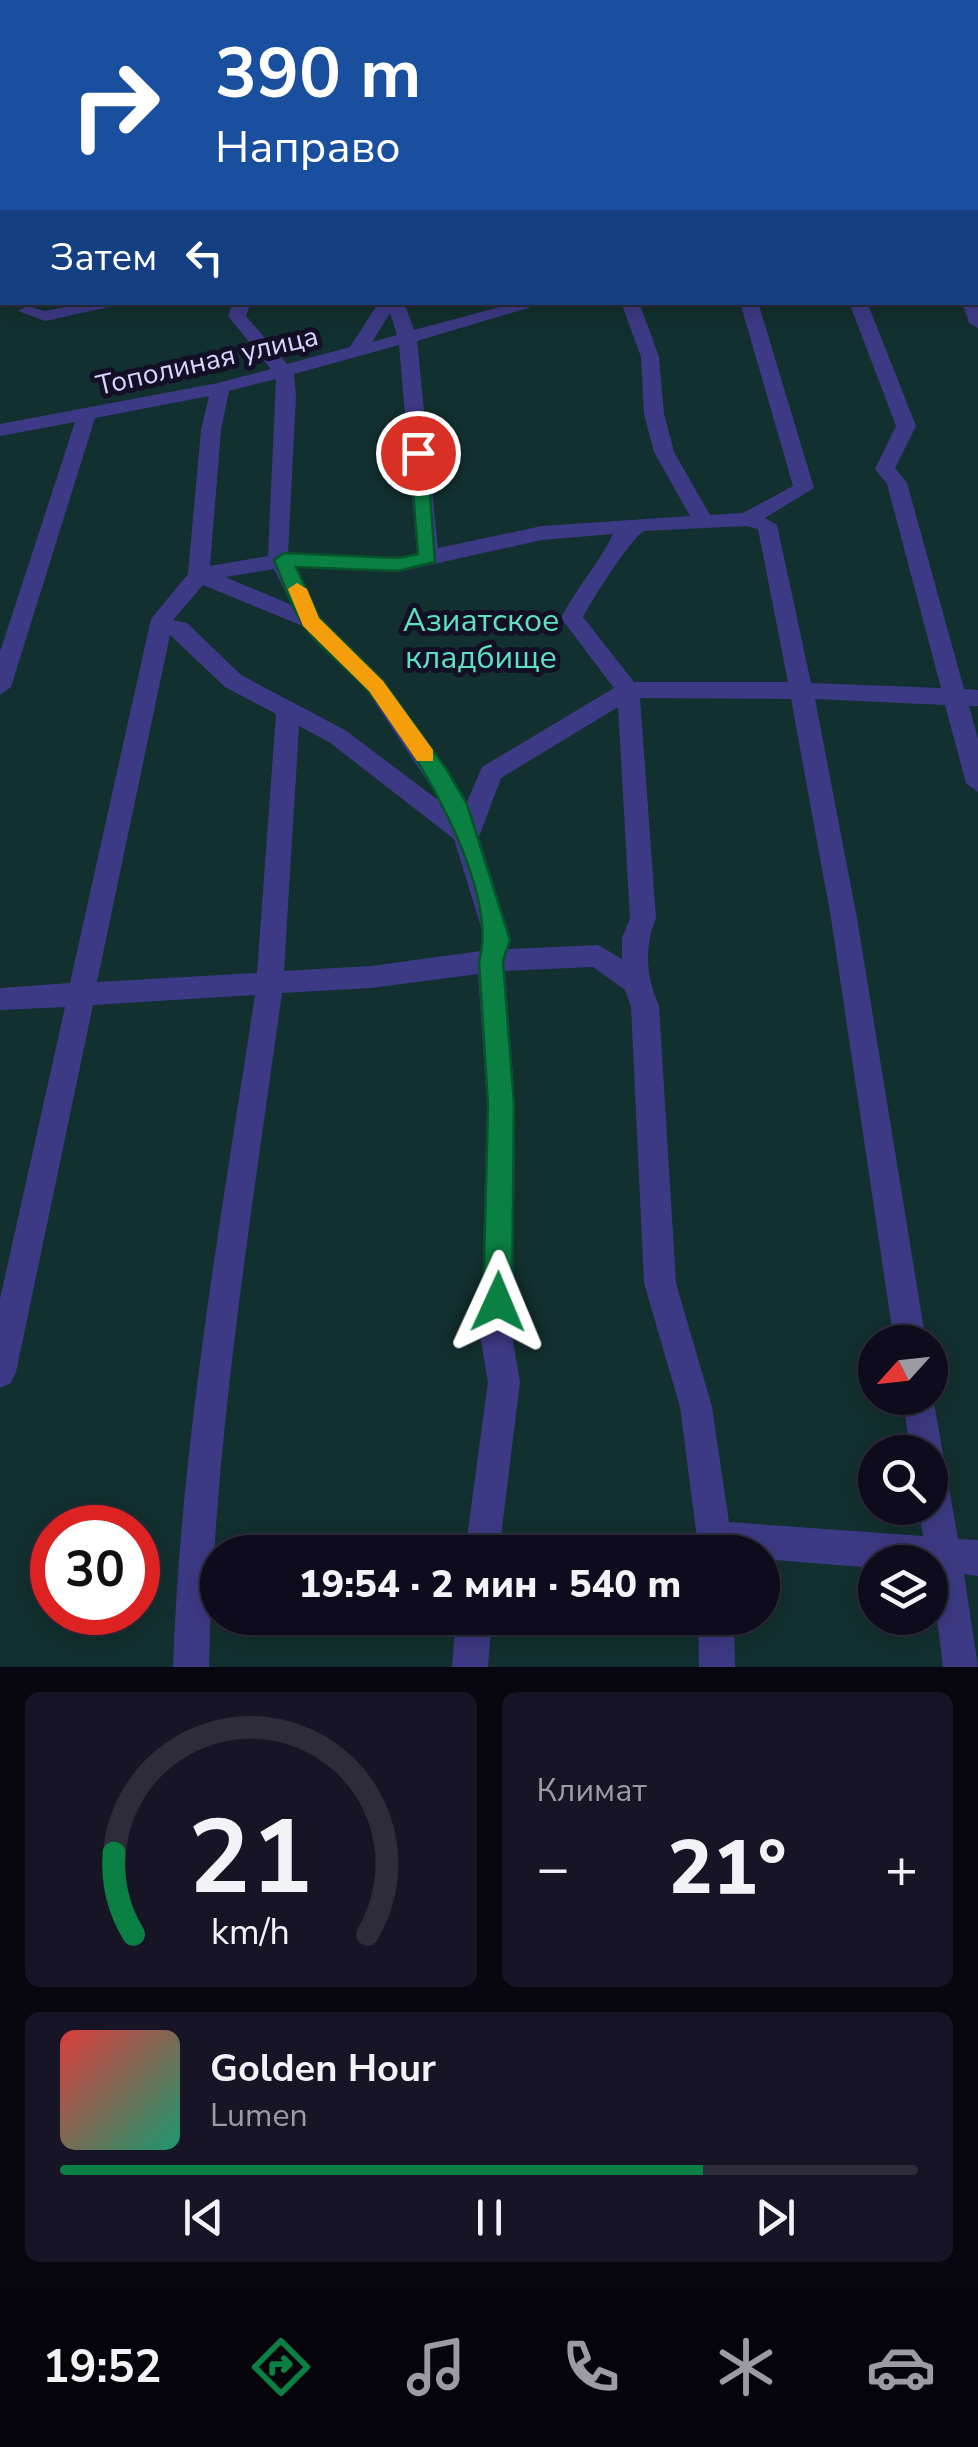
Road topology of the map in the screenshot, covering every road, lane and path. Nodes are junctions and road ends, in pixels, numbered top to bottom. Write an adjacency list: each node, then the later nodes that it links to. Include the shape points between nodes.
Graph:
1 (107, 305): 9 (street, via 44,316)
2 (241, 305): 12 (street, via 237,316)
3 (389, 305): 11 (street)
4 (392, 305): 10 (street)
5 (529, 305): 10 (street, Тополиная улица)
6 (631, 305): 17 (street, via 650,356 664,452)
7 (750, 305): 16 (street, via 804,488)
8 (859, 305): 27 (street, via 906,426 885,469 897,483)
9 (27, 311)
10 (408, 339): 11 (street, Тополиная улица); 19 (street)
11 (356, 354): 12 (street, Тополиная улица)
12 (283, 371): 13 (street, Тополиная улица); 20 (street, via 276,550)
13 (220, 388): 14 (street, Тополиная улица); 21 (street)
14 (86, 416): 15 (street, Тополиная улица); 24 (street)
15 (0, 430)
16 (747, 519): 17 (street); 26 (street, via 766,525)
17 (703, 522): 18 (street)
18 (640, 525): 19 (street, via 542,534); 25 (street, via 623,534 572,618)
19 (428, 558): 20 (street, via 398,565)
20 (284, 560): 21 (street); 22 (street)
21 (198, 575): 22 (street); 23 (street)
22 (310, 621): 30 (street, via 376,686 440,776)
23 (160, 627): 28 (street, via 178,628 233,681); 36 (street)
24 (0, 688)
25 (628, 690): 26 (street); 30 (street, via 491,773); 31 (street, via 643,918)
26 (800, 692): 27 (street); 38 (street, via 847,936)
27 (966, 698): 29 (street)
28 (288, 708): 30 (street, via 337,736); 34 (street)
29 (978, 783)
30 (468, 835): 33 (street, via 498,940)
31 (636, 938): 32 (street); 35 (street)
32 (598, 956): 33 (street); 35 (street)
33 (491, 961): 34 (street); 41 (street, via 501,1104 497,1341 504,1382)
34 (270, 983): 36 (street); 47 (street, via 226,1288 194,1566)
35 (635, 983): 42 (street, via 645,1006 660,1283 696,1407)
36 (83, 994): 37 (street); 39 (street)
37 (0, 999)
38 (907, 1325)
39 (0, 1372)
40 (948, 1523): 44 (street)
41 (484, 1535)
42 (713, 1535)
43 (780, 1549): 44 (street)
44 (960, 1557): 50 (street)
45 (473, 1635): 48 (street)
46 (716, 1635): 49 (street)
47 (191, 1667)
48 (470, 1667)
49 (717, 1667)
50 (961, 1667)

